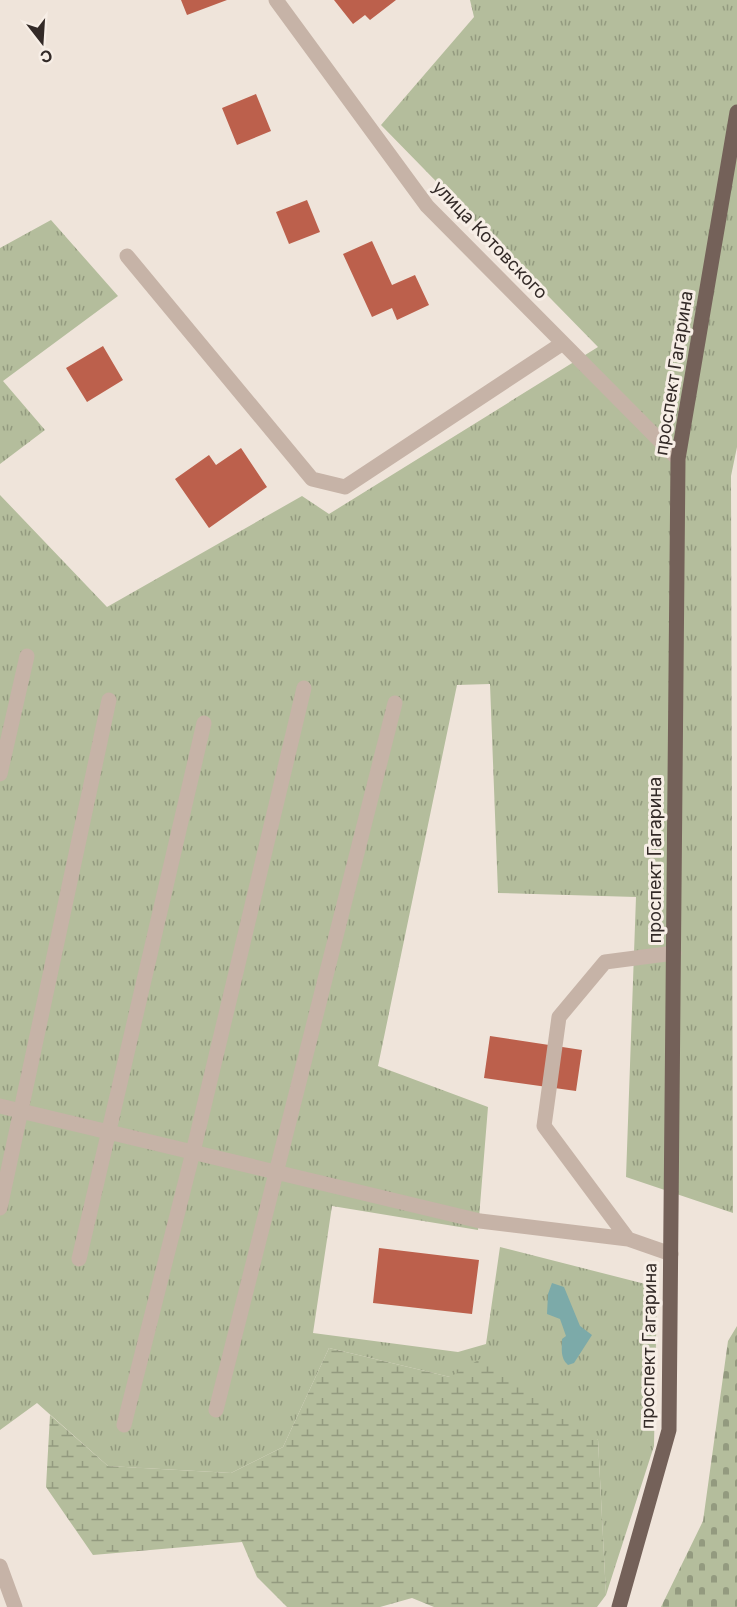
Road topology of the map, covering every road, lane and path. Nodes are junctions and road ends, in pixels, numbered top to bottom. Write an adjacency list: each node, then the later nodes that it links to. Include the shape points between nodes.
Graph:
1 (276, 0): 4 (street, улица Котовского, via 427,206)
2 (737, 112): 5 (main road, проспект Гагарина)
3 (128, 256): 4 (street, via 312,479 345,487)
4 (563, 344): 5 (street, улица Котовского)
5 (678, 459): 12 (main road, проспект Гагарина)
6 (27, 656): 11 (street)
7 (304, 688): 16 (street)
8 (109, 700): 14 (street)
9 (395, 703): 17 (street)
10 (204, 723): 15 (street)
11 (0, 774)
12 (674, 953): 19 (street, via 605,962 559,1017 544,1126); 20 (main road, проспект Гагарина)
13 (0, 1106): 14 (street)
14 (20, 1111): 15 (street); 18 (street)
15 (108, 1132): 16 (street); 21 (street)
16 (193, 1152): 17 (street); 23 (street)
17 (277, 1172): 19 (street, via 480,1221); 22 (street)
18 (0, 1208)
19 (628, 1239): 20 (street)
20 (671, 1254): 26 (main road, проспект Гагарина, via 669,1430)
21 (79, 1259)
22 (216, 1410)
23 (124, 1425)
24 (0, 1566): 25 (street)
25 (15, 1607)
26 (619, 1607)

